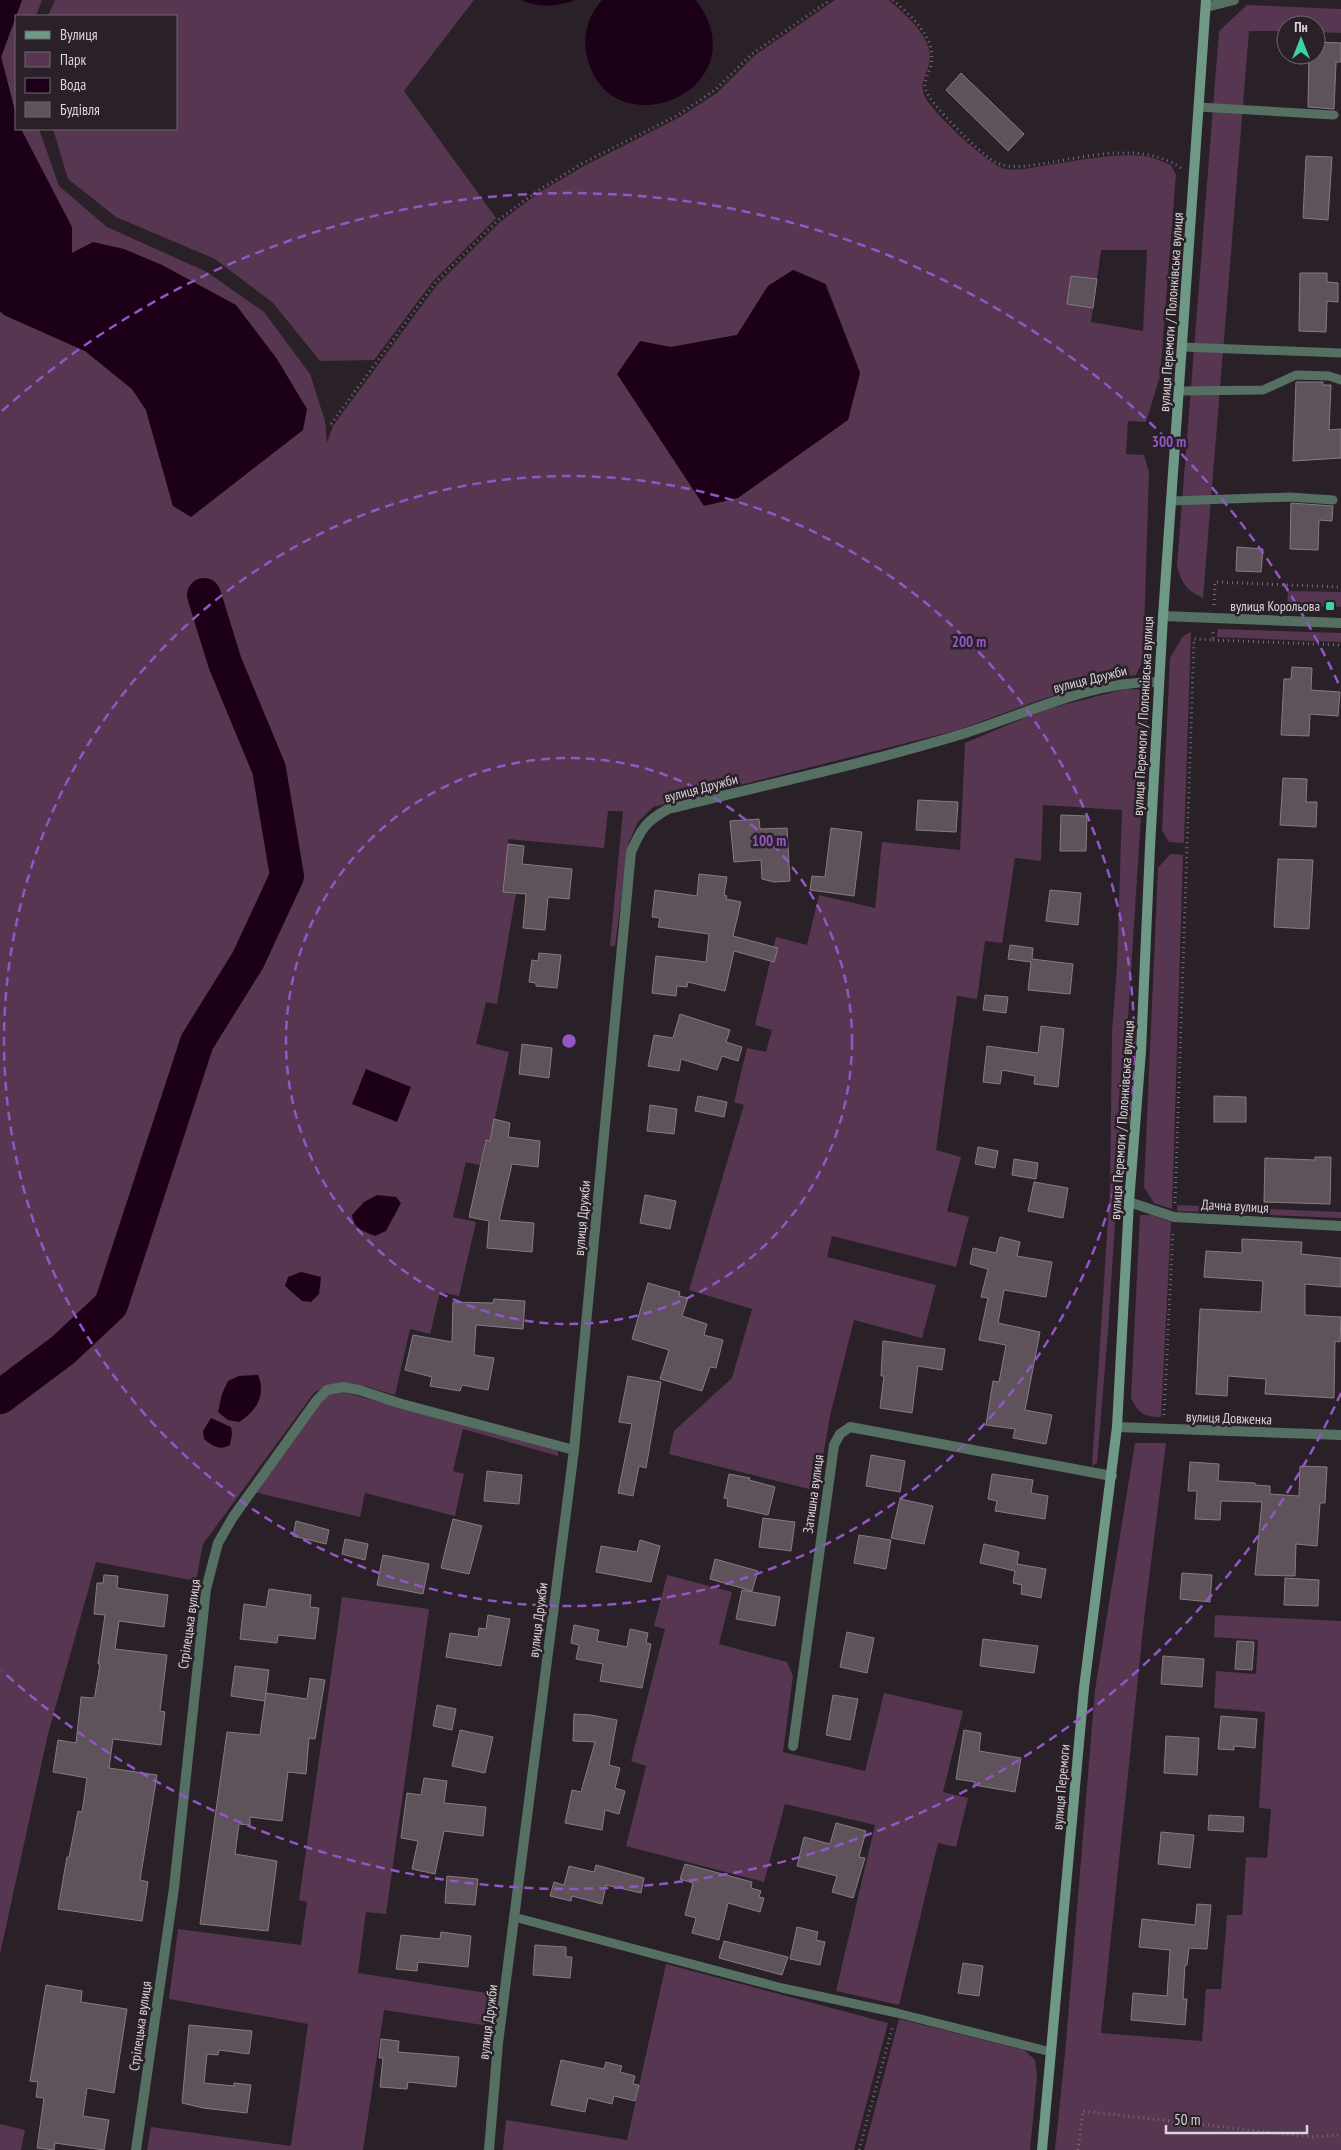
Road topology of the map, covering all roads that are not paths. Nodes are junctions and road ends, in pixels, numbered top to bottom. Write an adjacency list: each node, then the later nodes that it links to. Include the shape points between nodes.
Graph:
1 (1234, 0): 2 (street)
2 (1206, 4): 3 (main road, вулиця Перемоги / Полонківська вулиця)
3 (1199, 107): 4 (lane); 5 (main road, вулиця Перемоги / Полонківська вулиця)
4 (1334, 115)
5 (1182, 347): 6 (lane); 8 (main road, вулиця Перемоги / Полонківська вулиця)
6 (1341, 353)
7 (1341, 380): 8 (lane, via 1329,376 1296,375 1263,390)
8 (1179, 391): 10 (main road, вулиця Перемоги / Полонківська вулиця)
9 (1333, 500): 10 (lane, via 1290,497)
10 (1172, 501): 11 (main road, вулиця Перемоги / Полонківська вулиця)
11 (1163, 616): 12 (street); 13 (main road, вулиця Перемоги / Полонківська вулиця)
12 (1341, 622)
13 (1159, 682): 14 (main road, вулиця Перемоги / Полонківська вулиця, via 1141,1051); 18 (street, вулиця Дружби, via 1133,681 1106,687 1042,705 960,735 668,809 651,818 640,832 631,852)
14 (1129, 1202): 15 (street, Дачна вулиця, via 1174,1217); 16 (main road, вулиця Перемоги / Полонківська вулиця)
15 (1341, 1226)
16 (1116, 1427): 17 (street, вулиця Довженка); 19 (main road, вулиця Перемоги)
17 (1341, 1435)
18 (574, 1450): 21 (street, вулиця Дружби); 23 (street, Стрілецька вулиця, via 360,1390 343,1387 327,1390 316,1400 233,1517 218,1543 206,1589 174,1888)
19 (1112, 1476): 20 (street, Затишна вулиця, via 850,1427 840,1434 834,1445); 22 (main road, вулиця Перемоги, via 1084,1688)
20 (792, 1746)
21 (514, 1917): 22 (lane, via 782,1988); 24 (street, вулиця Дружби)
22 (1051, 2052): 25 (main road, вулиця Перемоги)
23 (136, 2150)
24 (489, 2150)
25 (1042, 2150)

